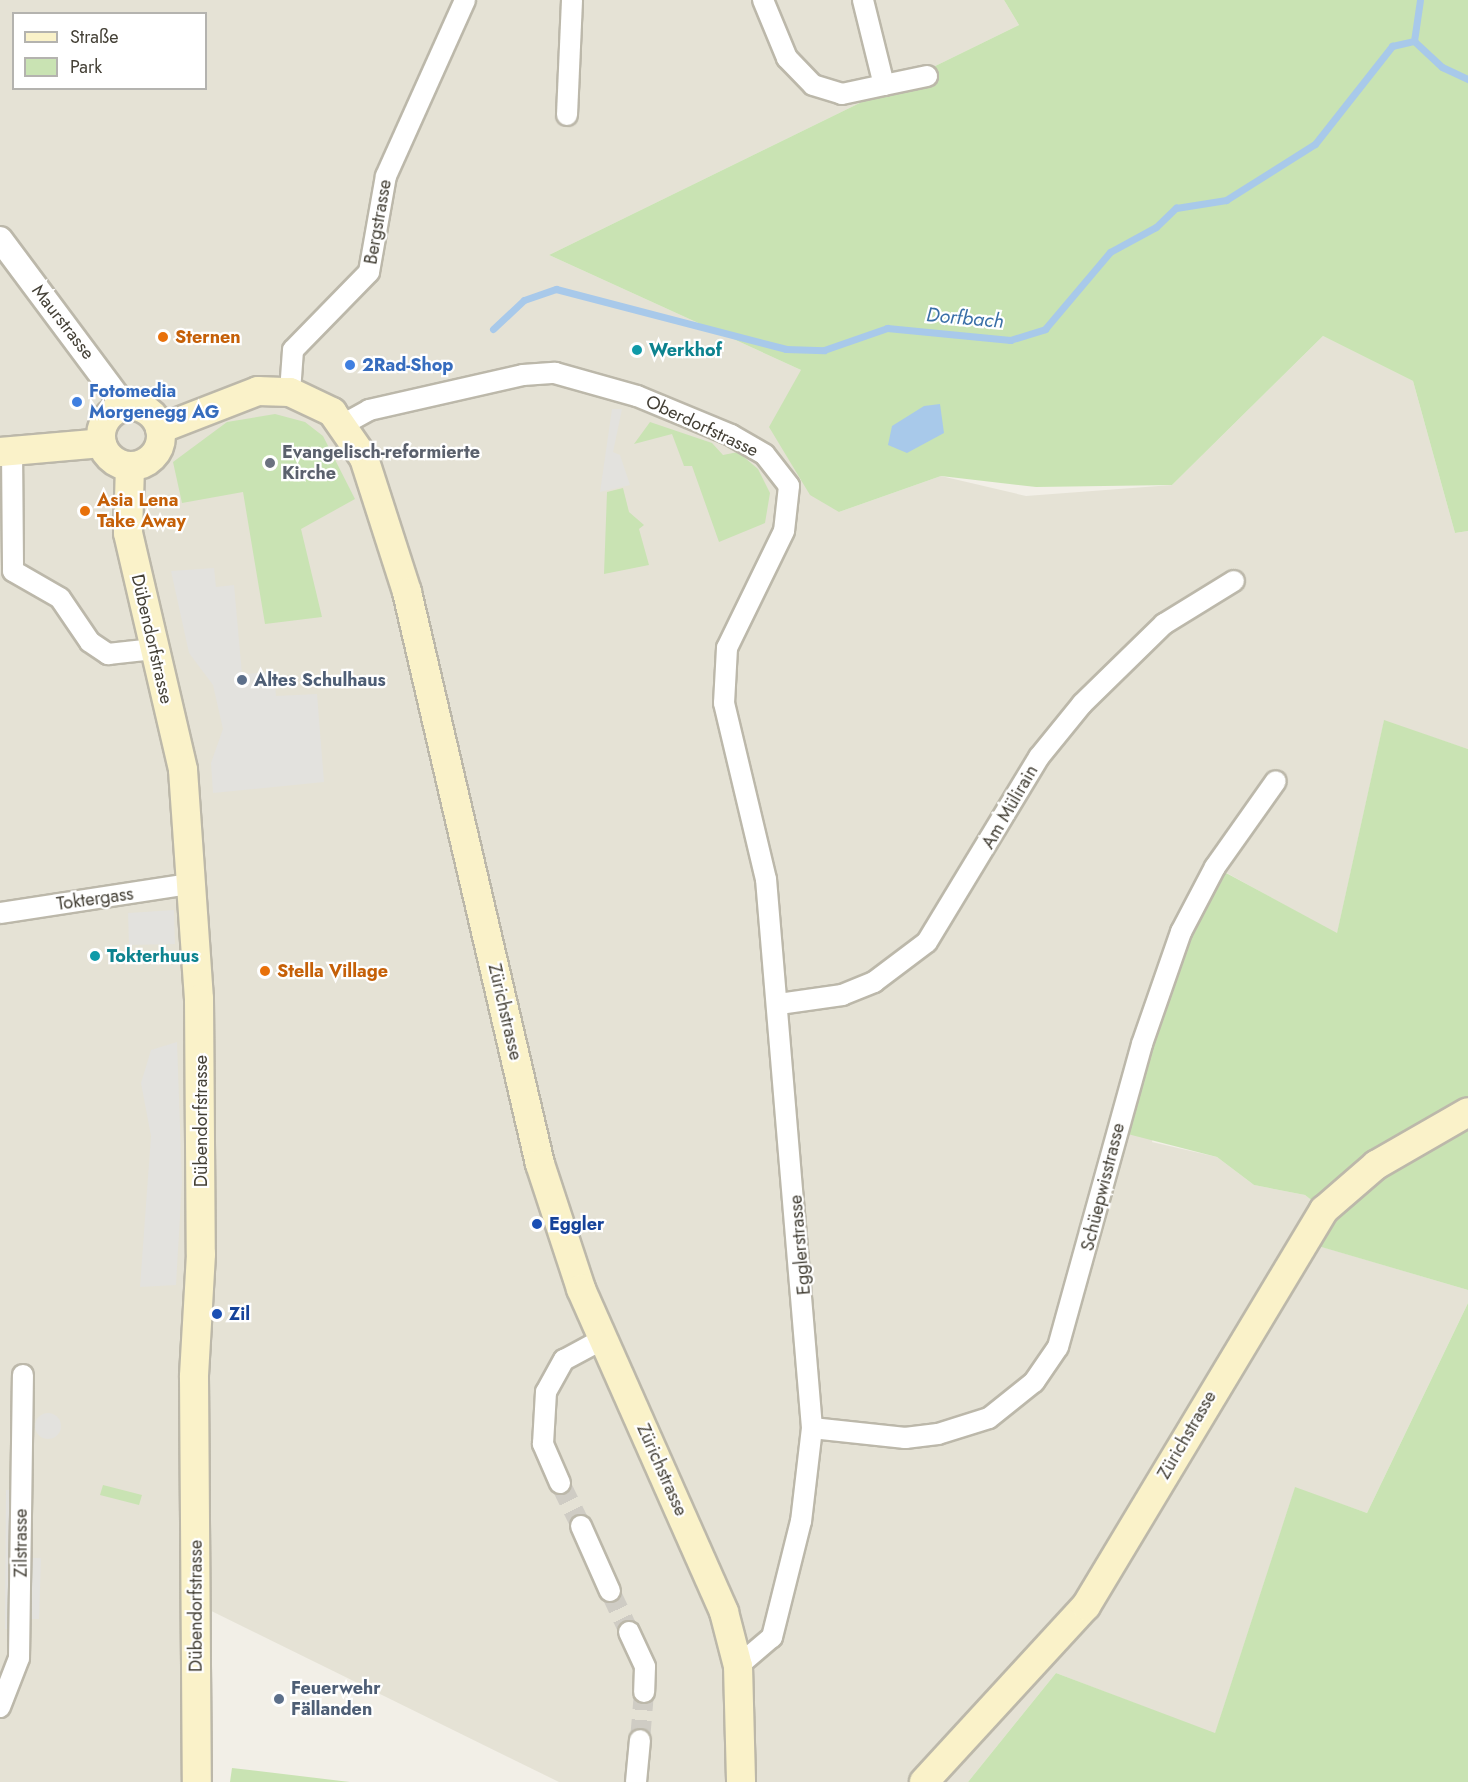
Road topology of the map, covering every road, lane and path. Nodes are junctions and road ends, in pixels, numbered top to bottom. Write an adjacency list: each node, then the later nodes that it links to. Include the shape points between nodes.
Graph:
1 (465, 0): 9 (street, Bergstrasse, via 386,176 369,272 293,350)
2 (572, 0): 7 (street)
3 (764, 0): 6 (street, via 787,58 813,85 842,94)
4 (863, 0): 6 (street)
5 (927, 76): 6 (street)
6 (884, 85)
7 (567, 115)
8 (0, 239): 10 (street, Maurstrasse)
9 (290, 392): 11 (main road, Zürichstrasse); 12 (main road, Zürichstrasse, via 258,391)
10 (125, 407): 12 (main road, via 147,411); 13 (main road, via 103,424)
11 (344, 424): 19 (street, Oberdorfstrasse, via 380,408 523,375 555,374 638,396 765,454 789,486 784,531 734,624 725,675 730,734); 24 (main road, Zürichstrasse, via 364,458 391,532 540,1164)
12 (160, 429): 15 (main road, via 157,452 145,463)
13 (102, 443): 14 (main road); 15 (main road, via 112,459)
14 (6, 451): 17 (street, via 13,571 60,598 90,642 108,654)
15 (130, 466): 17 (main road, Dübendorfstrasse, via 128,533)
16 (1234, 581): 22 (street, Am Mülirain, via 1164,624 1082,704 1039,758 927,942 882,977 842,995)
17 (154, 649): 20 (main road, Dübendorfstrasse, via 183,770)
18 (1276, 781): 26 (street, Schüepwisstrasse, via 1215,867 1181,932 1138,1055 1058,1347 1034,1382 989,1418 938,1434 905,1438)
19 (751, 807): 22 (street, Egglerstrasse, via 766,879)
20 (190, 884): 21 (street, Toktergass); 35 (main road, Dübendorfstrasse, via 202,1158 194,1377)
21 (0, 912)
22 (779, 1004): 26 (street, Egglerstrasse)
23 (1468, 1112): 38 (main road, Zürichstrasse, via 1393,1153 1324,1210 1086,1606)
24 (603, 1339): 27 (street, via 564,1360 546,1392 543,1444); 31 (main road, Zürichstrasse, via 721,1604)
25 (23, 1375): 33 (street, Zilstrasse, via 19,1658)
26 (812, 1428): 31 (street, Egglerstrasse, via 801,1521 772,1637)
27 (560, 1483)
28 (581, 1526): 29 (street)
29 (610, 1591)
30 (629, 1632): 32 (street, via 645,1667)
31 (738, 1666): 37 (main road, Zürichstrasse)
32 (644, 1692)
33 (0, 1707)
34 (640, 1740): 36 (street)
35 (197, 1782)
36 (636, 1782)
37 (741, 1782)
38 (924, 1782)

